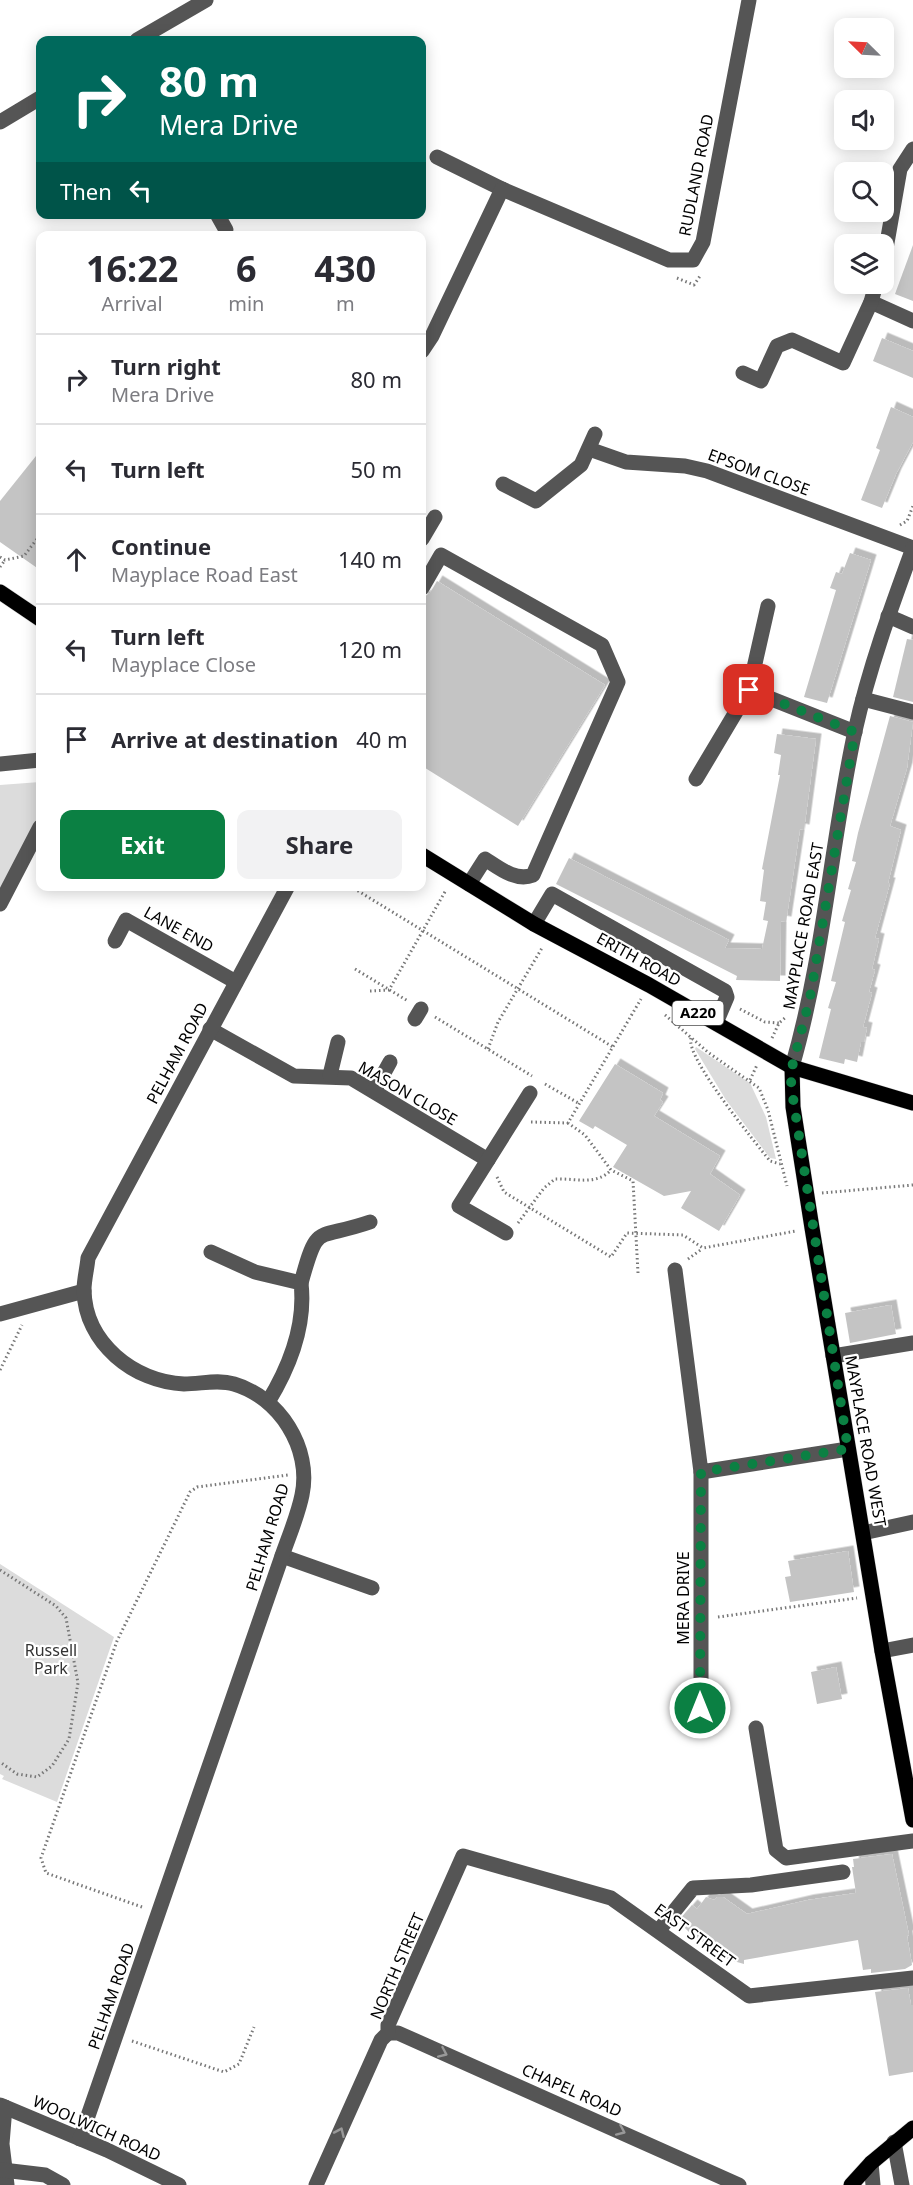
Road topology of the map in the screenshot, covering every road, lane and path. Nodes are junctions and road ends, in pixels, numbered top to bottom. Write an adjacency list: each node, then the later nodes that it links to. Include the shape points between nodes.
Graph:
1 (206, 0): 3 (street)
2 (749, 0): 8 (street, RUDLAND ROAD, via 703,242 693,260 669,260)
3 (144, 36)
4 (36, 100): 5 (street)
5 (0, 122)
6 (913, 149): 11 (street, via 900,169)
7 (437, 157): 8 (street, RUDLAND ROAD)
8 (502, 189): 17 (street)
9 (220, 219): 10 (street)
10 (226, 230)
11 (889, 234)
12 (701, 272): 13 (path, via 694,285)
13 (671, 275)
14 (873, 294): 15 (street)
15 (871, 302): 16 (street); 18 (street, via 843,363 792,340 777,346 761,381)
16 (913, 321)
17 (426, 345)
18 (742, 373)
19 (595, 434): 20 (street)
20 (589, 449): 21 (street, via 581,465 534,502); 25 (street, EPSOM CLOSE, via 626,462 706,471)
21 (503, 484)
22 (435, 516): 23 (street)
23 (426, 532)
24 (36, 540): 27 (path, via 24,556)
25 (913, 548): 33 (street, MAYPLACE ROAD EAST)
26 (0, 556): 27 (path)
27 (5, 560): 28 (path)
28 (0, 567)
29 (426, 581): 45 (street, via 441,555 602,645 618,682 533,875 513,876 485,860)
30 (0, 592): 32 (main road)
31 (768, 606): 35 (street)
32 (36, 616)
33 (888, 616): 34 (street); 36 (street, MAYPLACE ROAD EAST)
34 (913, 627)
35 (749, 690): 38 (street); 41 (street)
36 (863, 699): 37 (street); 38 (street, MAYPLACE ROAD EAST)
37 (913, 711)
38 (855, 732): 76 (street, MAYPLACE ROAD EAST, via 810,998)
39 (36, 760): 40 (street)
40 (0, 764)
41 (696, 779)
42 (36, 835): 51 (street)
43 (426, 858): 44 (main road, ERITH ROAD / A220)
44 (455, 876): 45 (main road, ERITH ROAD / A220); 49 (path)
45 (469, 884): 52 (main road, ERITH ROAD / A220)
46 (437, 886): 49 (path)
47 (285, 891): 60 (street, PELHAM ROAD)
48 (358, 891): 53 (path)
49 (445, 891): 50 (path); 53 (path)
50 (455, 897)
51 (0, 904)
52 (534, 924): 54 (main road, ERITH ROAD / A220); 69 (street, via 552,894 725,991 727,997)
53 (421, 931): 62 (path); 63 (path)
54 (551, 933): 57 (path); 61 (main road, ERITH ROAD / A220)
55 (115, 941): 60 (street, LANE END, via 126,920)
56 (536, 945): 57 (path)
57 (542, 948): 58 (path); 62 (path)
58 (552, 954)
59 (355, 969): 63 (path)
60 (236, 982): 70 (street, PELHAM ROAD)
61 (649, 985): 66 (path); 69 (main road, ERITH ROAD / A220)
62 (517, 989): 73 (path); 74 (path)
63 (389, 990): 64 (path); 74 (path, via 418,1014)
64 (370, 991)
65 (631, 994): 66 (path)
66 (641, 999): 67 (path); 73 (path)
67 (645, 1002)
68 (662, 1013): 71 (path)
69 (716, 1023): 76 (main road, ERITH ROAD / A220)
70 (210, 1029): 77 (street, MASON CLOSE, via 294,1076); 102 (street, PELHAM ROAD, via 88,1258)
71 (691, 1038): 85 (path, via 759,1088); 87 (path, via 692,1050 723,1101 770,1161)
72 (338, 1042): 77 (street)
73 (613, 1047): 81 (path)
74 (488, 1049): 81 (path)
75 (390, 1062): 78 (street)
76 (792, 1067): 80 (main road, ERITH ROAD / A220); 91 (main road, MAYPLACE ROAD WEST, via 793,1107)
77 (330, 1075): 78 (street, MASON CLOSE, via 351,1078)
78 (374, 1091): 86 (street, MASON CLOSE)
79 (530, 1093): 82 (street)
80 (913, 1103)
81 (580, 1104): 83 (path)
82 (512, 1121): 83 (path); 86 (street)
83 (568, 1123): 88 (path, via 585,1135)
84 (783, 1152): 85 (path)
85 (778, 1153): 87 (path)
86 (488, 1160): 92 (path, via 504,1192); 96 (street, via 459,1206)
87 (780, 1164): 90 (path)
88 (611, 1170): 92 (path, via 595,1181 555,1179); 97 (path, via 633,1181)
89 (913, 1185): 91 (path)
90 (787, 1187)
91 (808, 1194): 95 (main road, MAYPLACE ROAD WEST)
92 (530, 1208): 96 (path); 97 (path, via 611,1257 627,1233)
93 (795, 1220): 95 (path)
94 (370, 1222): 101 (street, via 321,1235 312,1243)
95 (805, 1230): 97 (path, via 703,1248 682,1235); 106 (main road, MAYPLACE ROAD WEST)
96 (506, 1233)
97 (635, 1233): 100 (path)
98 (211, 1252): 101 (street, via 255,1272)
99 (675, 1270): 110 (street, MERA DRIVE)
100 (638, 1273)
101 (301, 1283): 108 (street, via 303,1303 294,1350)
102 (84, 1291): 103 (street); 108 (street, PELHAM ROAD, via 91,1320 105,1346 135,1371 184,1384 234,1384)
103 (33, 1305): 104 (street); 107 (path)
104 (0, 1314)
105 (913, 1343): 106 (street)
106 (833, 1356): 109 (main road, MAYPLACE ROAD WEST)
107 (0, 1370)
108 (268, 1402): 111 (street, PELHAM ROAD, via 287,1423)
109 (848, 1449): 110 (street); 113 (main road, MAYPLACE ROAD WEST)
110 (701, 1472): 118 (street, MERA DRIVE)
111 (303, 1473): 114 (street, PELHAM ROAD, via 302,1494); 128 (path, via 197,1487 190,1492 117,1641 41,1858 46,1873)
112 (913, 1522): 113 (street)
113 (863, 1533): 117 (main road, MAYPLACE ROAD WEST)
114 (282, 1556): 116 (street); 128 (street, PELHAM ROAD)
115 (0, 1570): 123 (path, via 56,1606 66,1618 78,1683 69,1739 52,1766 37,1777 16,1774)
116 (372, 1588)
117 (874, 1596): 118 (path); 120 (main road, MAYPLACE ROAD WEST)
118 (701, 1619): 121 (street, MERA DRIVE, via 700,1708)
119 (913, 1646): 120 (street)
120 (882, 1651): 124 (main road, MAYPLACE ROAD WEST)
121 (691, 1722)
122 (756, 1728): 125 (street, via 776,1850 780,1855 786,1858)
123 (0, 1762)
124 (913, 1820)
125 (913, 1841)
126 (463, 1857): 129 (street, EAST STREET, via 611,1898); 132 (street, NORTH STREET, via 388,2025)
127 (843, 1872): 129 (street, via 752,1885 693,1888)
128 (158, 1913): 133 (street, PELHAM ROAD)
129 (659, 1930): 130 (street, EAST STREET, via 749,1996)
130 (913, 1978)
131 (254, 2027): 133 (path, via 239,2064 224,2072)
132 (388, 2033): 142 (street, NORTH STREET, one-way to 132, via 381,2040); 143 (street, CHAPEL ROAD, one-way to 143, via 398,2033)
133 (117, 2035): 136 (street, PELHAM ROAD)
134 (2, 2106): 136 (street, WOOLWICH ROAD); 139 (street)
135 (913, 2128): 137 (main road)
136 (80, 2139): 141 (street, WOOLWICH ROAD)
137 (894, 2142): 138 (main road); 146 (street)
138 (871, 2163): 144 (main road); 145 (street)
139 (5, 2178): 140 (street, via 45,2175)
140 (63, 2185)
141 (178, 2185)
142 (316, 2185)
143 (739, 2185)
144 (851, 2185)
145 (873, 2185)
146 (902, 2185)

